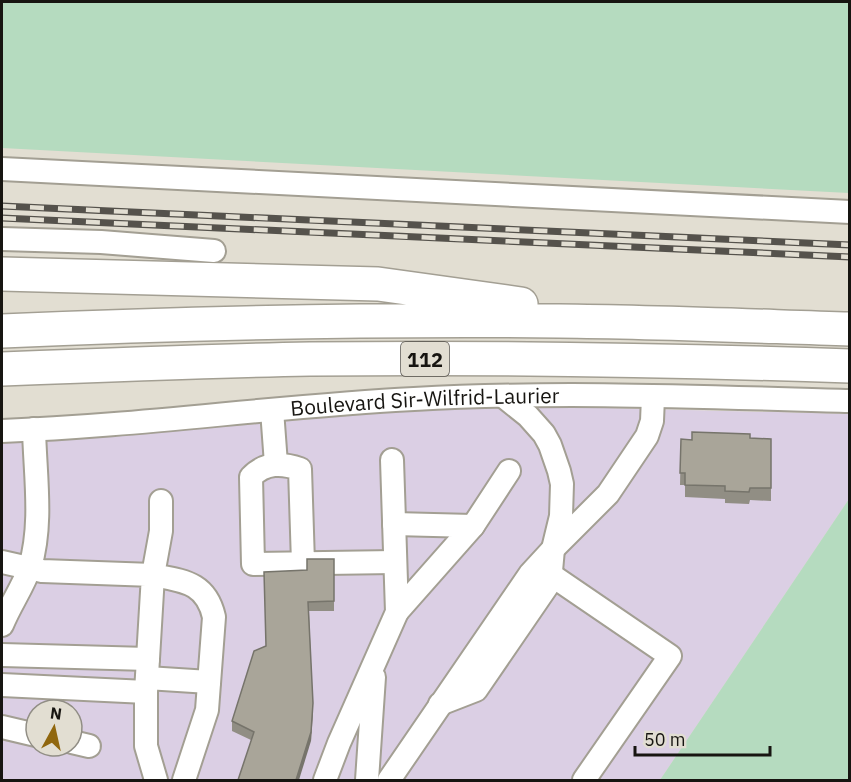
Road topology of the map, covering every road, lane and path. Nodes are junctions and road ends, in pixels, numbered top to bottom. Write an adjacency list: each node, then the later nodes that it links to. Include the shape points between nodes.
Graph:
1 (2, 169): 2 (street)
2 (849, 212)
3 (2, 239): 4 (street)
4 (214, 251)
5 (2, 274): 6 (highway, via 378,284)
6 (647, 322): 7 (highway, 112); 8 (highway, 112, via 268,322)
7 (849, 329)
8 (2, 331)
9 (849, 366): 10 (highway, Boulevard Sir-Wilfrid-Laurier / 112, via 604,359 389,359)
10 (2, 369)
11 (503, 396): 12 (street, Boulevard Sir-Wilfrid-Laurier); 14 (street, Boulevard Sir-Wilfrid-Laurier); 23 (street, via 536,424 555,458 562,500)
12 (653, 397): 13 (street, Boulevard Sir-Wilfrid-Laurier); 23 (street, via 650,429 643,444 608,494)
13 (849, 402)
14 (272, 410): 15 (street, Boulevard Sir-Wilfrid-Laurier); 18 (street)
15 (34, 429): 16 (street, Boulevard Sir-Wilfrid-Laurier); 27 (street, via 37,527)
16 (2, 431)
17 (392, 459): 21 (street)
18 (276, 464): 26 (street, via 300,470); 26 (street, via 250,477 253,564)
19 (508, 471): 22 (street)
20 (161, 501): 29 (street, via 161,531)
21 (394, 524): 22 (street); 25 (street)
22 (473, 526): 30 (street)
23 (553, 549): 28 (street)
24 (2, 562): 27 (street)
25 (395, 562): 26 (street); 30 (street)
26 (303, 563)
27 (29, 568): 29 (street); 31 (street)
28 (544, 570): 43 (street, via 440,704); 44 (street, via 670,656)
29 (153, 575): 34 (street); 35 (street, via 195,585 212,607)
30 (397, 612): 33 (street)
31 (2, 625)
32 (2, 655): 34 (street)
33 (375, 662): 41 (street); 42 (street)
34 (147, 676): 35 (street); 36 (street); 39 (street, via 146,747)
35 (209, 682): 40 (street, via 207,710)
36 (2, 685)
37 (2, 727): 38 (street)
38 (24, 732)
39 (156, 780)
40 (184, 780)
41 (325, 780)
42 (367, 780)
43 (388, 780)
44 (584, 780)

